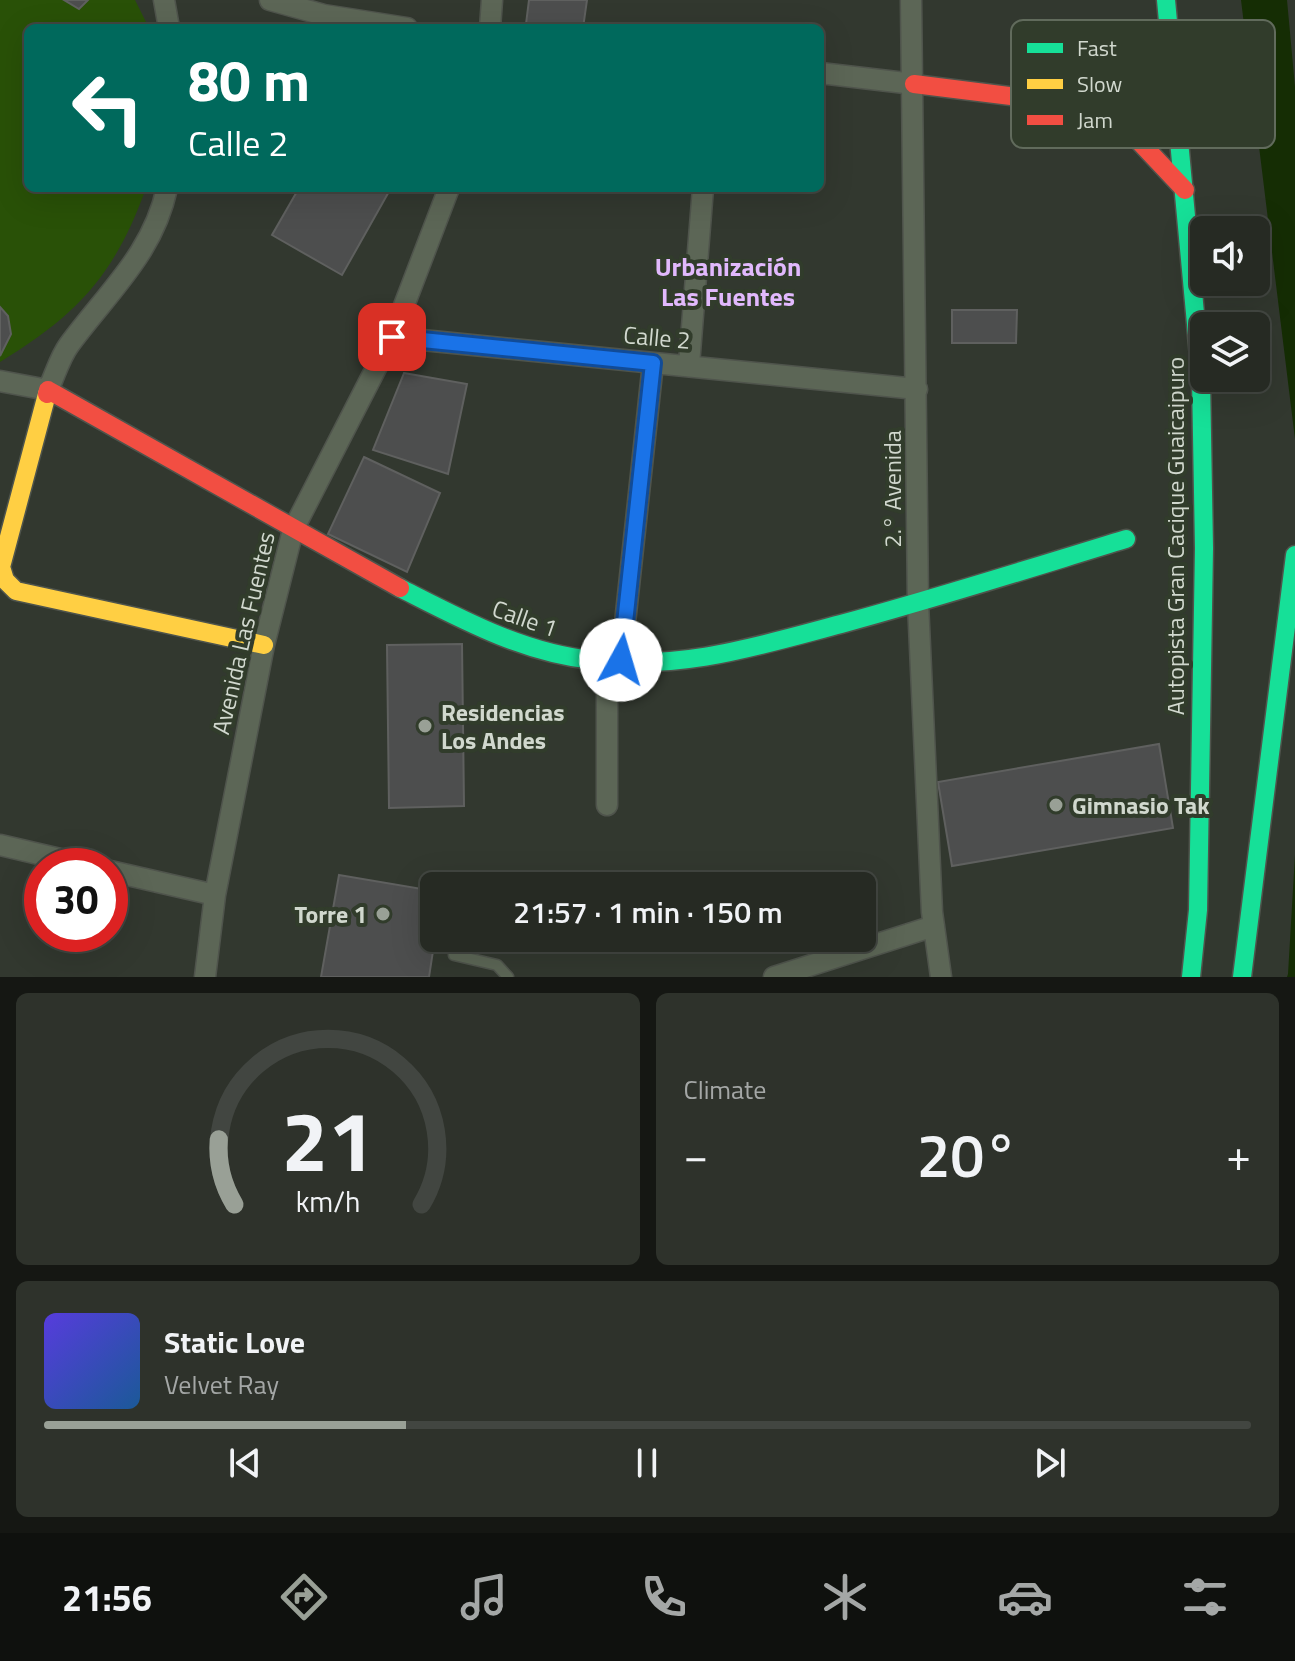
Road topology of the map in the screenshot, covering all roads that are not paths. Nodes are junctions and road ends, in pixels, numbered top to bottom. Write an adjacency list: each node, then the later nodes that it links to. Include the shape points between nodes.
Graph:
1 (164, 0): 7 (street)
2 (270, 0): 8 (street)
3 (492, 0): 9 (street)
4 (911, 0): 11 (street, 2.° Avenida)
5 (1166, 0): 6 (main road, Autopista Gran Cacique Guaicaipuro)
6 (1168, 20)
7 (168, 24)
8 (381, 24)
9 (490, 24)
10 (824, 73): 11 (street)
11 (914, 84): 12 (main road); 23 (street, 2.° Avenida)
12 (1011, 96)
13 (1145, 148): 15 (main road)
14 (1181, 148): 15 (main road, Autopista Gran Cacique Guaicaipuro)
15 (1185, 190): 42 (main road, Autopista Gran Cacique Guaicaipuro, via 1204,465 1198,910)
16 (166, 192): 24 (street, via 130,272 67,347)
17 (447, 192): 19 (street, Avenida Las Fuentes)
18 (703, 192): 21 (street)
19 (392, 337): 20 (street, Calle 2); 25 (street, Avenida Las Fuentes)
20 (653, 363): 21 (street, Calle 2); 30 (street)
21 (689, 365): 23 (street, Calle 2)
22 (0, 381): 24 (street)
23 (917, 389): 28 (street, 2.° Avenida)
24 (48, 390): 25 (main road, Calle 1); 29 (main road, via 1,567 5,580 16,591)
25 (293, 530): 29 (street, Avenida Las Fuentes); 30 (main road, Calle 1, via 498,637 555,655)
26 (1126, 539): 28 (main road, Calle 1)
27 (1295, 555): 43 (main road)
28 (918, 603): 30 (main road, Calle 1, via 714,658); 36 (street, 2.° Avenida)
29 (264, 645): 35 (street, Avenida Las Fuentes)
30 (614, 660): 31 (street)
31 (607, 805)
32 (0, 845): 33 (street)
33 (24, 851)
34 (128, 875): 35 (street)
35 (215, 895): 38 (street, Avenida Las Fuentes)
36 (934, 926): 40 (street); 41 (street, 2.° Avenida)
37 (454, 955): 39 (lane, via 497,965)
38 (205, 977)
39 (508, 977)
40 (774, 977)
41 (941, 977)
42 (1191, 977)
43 (1242, 977)

